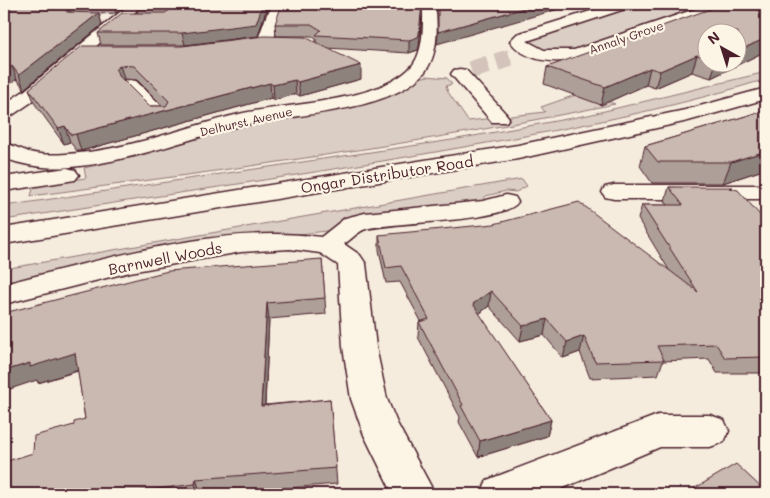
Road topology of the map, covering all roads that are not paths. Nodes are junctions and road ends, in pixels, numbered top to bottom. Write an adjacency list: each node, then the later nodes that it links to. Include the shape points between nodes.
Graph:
1 (281, 4): 8 (street, via 258,43)
2 (626, 4): 9 (street, via 518,39)
3 (722, 4): 9 (street, Annaly Grove, via 576,55 553,56)
4 (433, 10): 13 (street, via 428,38)
5 (139, 11): 7 (street)
6 (102, 19): 7 (street)
7 (120, 19): 10 (street)
8 (284, 42)
9 (529, 51): 12 (street)
10 (82, 52): 11 (street); 18 (street)
11 (106, 52)
12 (510, 58)
13 (446, 71): 20 (street); 21 (street, Delhurst Avenue, via 406,79 366,96)
14 (130, 86): 21 (street)
15 (61, 94): 18 (street)
16 (766, 94): 28 (street, Ongar Distributor Road, via 679,117 518,152)
17 (4, 95): 18 (street)
18 (30, 95): 19 (street)
19 (4, 112)
20 (499, 118)
21 (172, 126): 22 (street, Delhurst Avenue, via 100,157 30,159)
22 (4, 149)
23 (67, 175): 24 (street)
24 (4, 184)
25 (614, 192): 26 (street)
26 (766, 192)
27 (506, 202): 29 (street, via 476,209 365,221 354,224)
28 (4, 236)
29 (328, 244): 30 (street, Barnwell Woods, via 267,241 203,249 144,259); 32 (street, Barnwell Woods, via 341,250 351,262 369,399)
30 (4, 294)
31 (710, 431): 33 (street, via 658,431)
32 (414, 494)
33 (502, 494)

